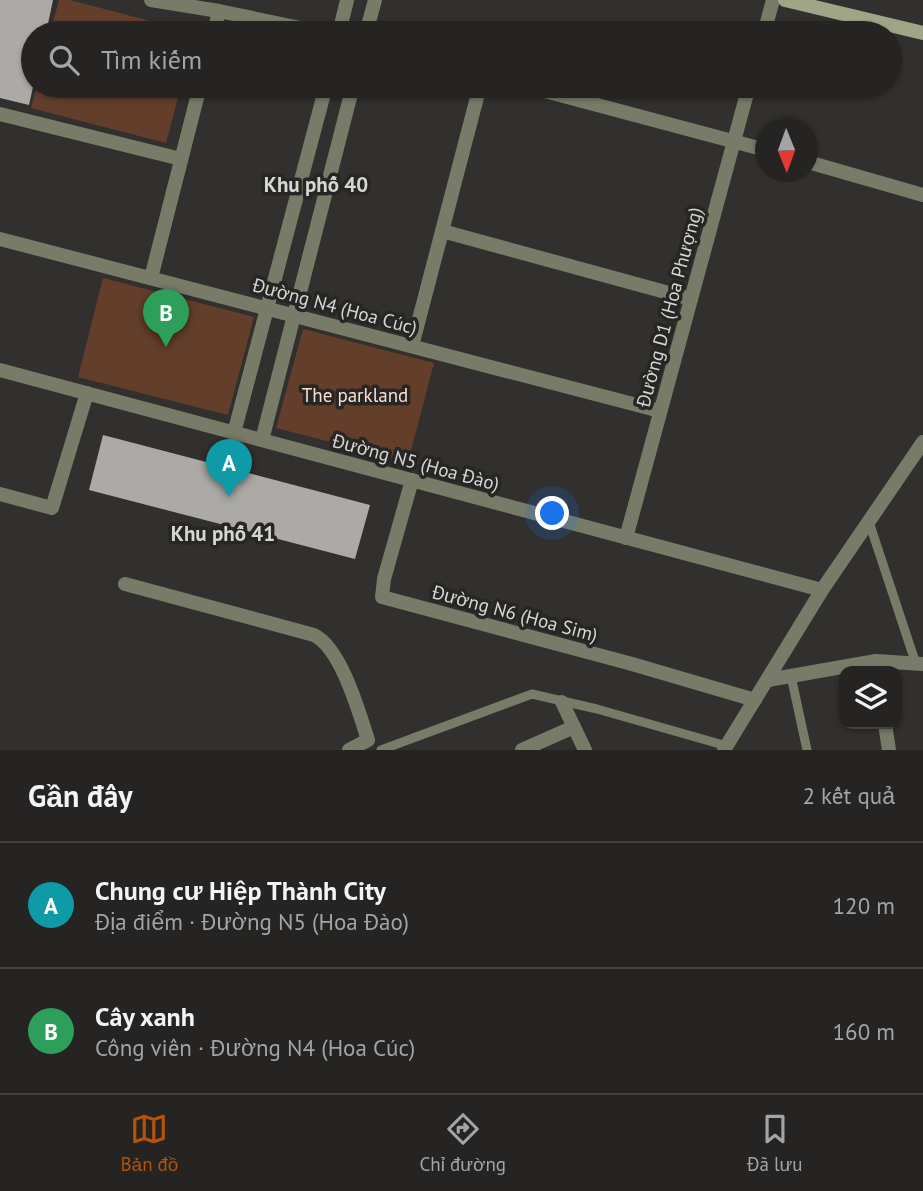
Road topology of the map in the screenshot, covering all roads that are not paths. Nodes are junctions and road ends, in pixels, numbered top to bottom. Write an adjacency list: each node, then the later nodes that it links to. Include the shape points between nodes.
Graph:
1 (151, 0): 6 (street)
2 (347, 0): 9 (street)
3 (375, 0): 10 (street)
4 (773, 0): 11 (street)
5 (785, 0): 12 (street)
6 (219, 11): 7 (street); 8 (street)
7 (217, 21)
8 (267, 21)
9 (342, 21)
10 (369, 21)
11 (767, 21)
12 (873, 21)
13 (902, 28): 14 (street)
14 (923, 33)
15 (197, 98): 24 (street)
16 (323, 98): 31 (street)
17 (350, 98): 32 (street)
18 (477, 98): 27 (street)
19 (572, 98): 22 (street)
20 (746, 98): 22 (street, Đường D1 (Hoa Phượng))
21 (0, 114): 24 (street)
22 (734, 140): 23 (street); 30 (street, Đường D1 (Hoa Phượng))
23 (755, 146)
24 (181, 159): 29 (street)
25 (818, 165): 26 (street)
26 (923, 195)
27 (442, 231): 30 (street); 33 (street)
28 (0, 239): 29 (street, Đường N4 (Hoa Cúc))
29 (151, 278): 31 (street, Đường N4 (Hoa Cúc))
30 (691, 299): 36 (street, Đường D1 (Hoa Phượng))
31 (267, 309): 32 (street, Đường N4 (Hoa Cúc)); 37 (street)
32 (294, 316): 33 (street, Đường N4 (Hoa Cúc)); 38 (street)
33 (412, 346): 36 (street, Đường N4 (Hoa Cúc))
34 (0, 370): 35 (street, Đường N5 (Hoa Đào))
35 (87, 393): 37 (street, Đường N5 (Hoa Đào)); 41 (street, via 52,508)
36 (660, 411): 43 (street, Đường D1 (Hoa Phượng))
37 (234, 433): 38 (street, Đường N5 (Hoa Đào))
38 (262, 440): 40 (street, Đường N5 (Hoa Đào))
39 (923, 442): 42 (street)
40 (412, 480): 43 (street, Đường N5 (Hoa Đào)); 51 (street, Đường N6 (Hoa Sim), via 382,597)
41 (0, 494)
42 (869, 522): 45 (street); 46 (lane)
43 (626, 538): 45 (street, Đường N5 (Hoa Đào))
44 (125, 584): 55 (street, via 322,640 347,681)
45 (822, 590): 50 (street)
46 (919, 664): 47 (street)
47 (876, 666)
48 (839, 670): 49 (street)
49 (791, 676): 50 (street); 61 (lane)
50 (768, 680): 51 (street)
51 (755, 700): 56 (street)
52 (562, 702): 53 (street); 56 (lane); 58 (lane, via 532,694)
53 (574, 727): 59 (street); 60 (street)
54 (886, 729): 62 (street)
55 (370, 745): 57 (street)
56 (726, 748)
57 (349, 750)
58 (381, 750)
59 (525, 750)
60 (585, 750)
61 (807, 750)
62 (889, 750)

